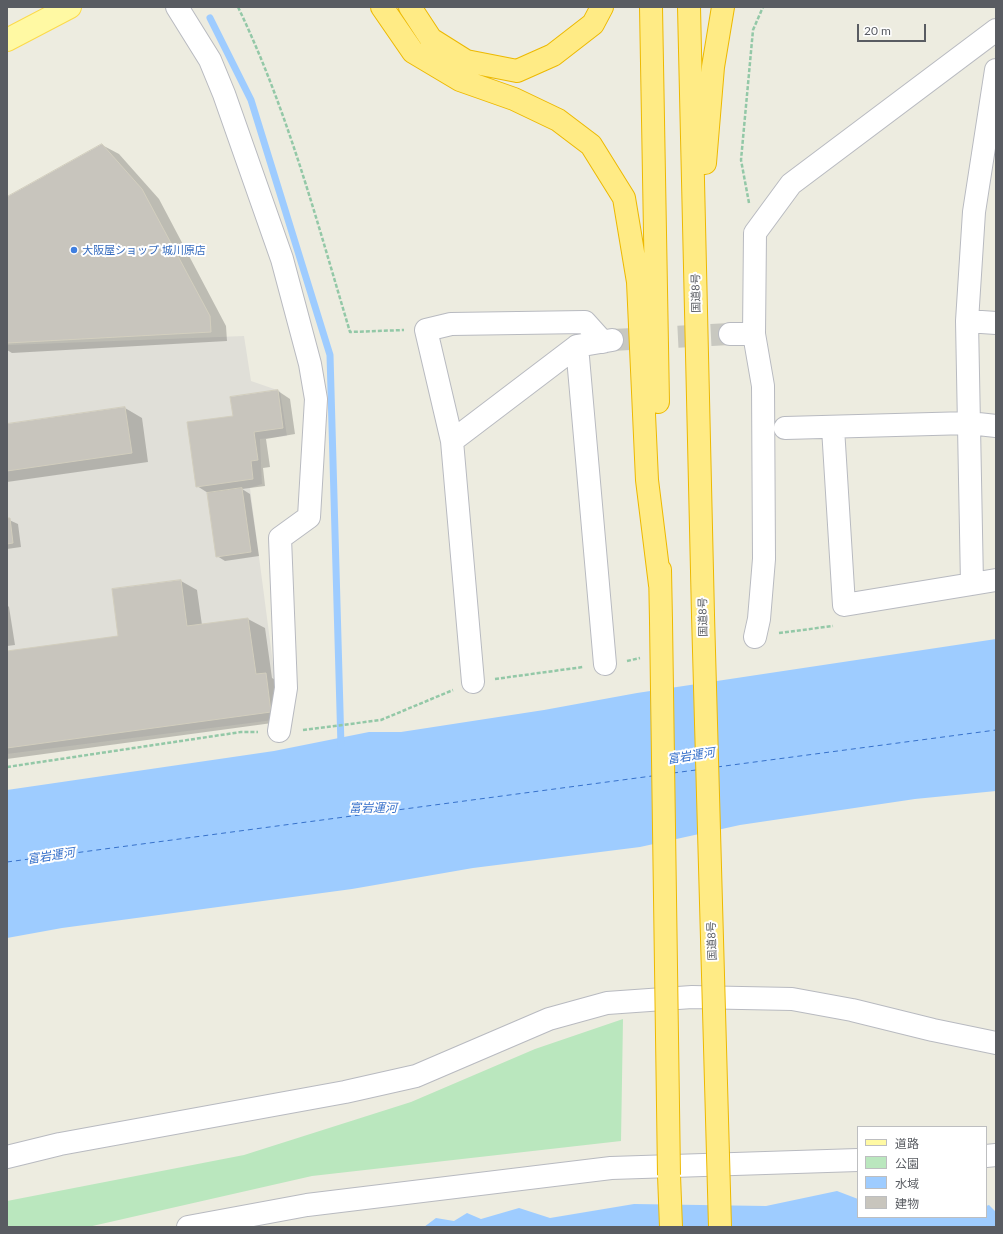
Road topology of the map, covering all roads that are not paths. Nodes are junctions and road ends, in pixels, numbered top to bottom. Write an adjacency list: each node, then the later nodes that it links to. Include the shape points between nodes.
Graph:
1 (70, 7): 10 (main road)
2 (177, 7): 30 (street, via 210,60 224,94 282,259 310,364 316,399 309,517 280,538 286,688)
3 (382, 7): 26 (highway, via 413,52 460,80 514,99 558,120 591,145 624,198 638,282 647,480)
4 (410, 7): 5 (highway, via 431,39 466,61 517,71 553,55 593,24)
5 (602, 7)
6 (652, 7): 26 (highway)
7 (689, 7): 13 (highway, 国道8号)
8 (724, 7): 13 (highway, via 713,67)
9 (996, 30): 17 (street, via 791,184 755,233)
10 (7, 40)
11 (996, 70): 12 (street)
12 (990, 144): 14 (street, via 974,212)
13 (695, 284): 36 (highway, 国道8号, bridge)
14 (967, 321): 15 (street); 19 (street)
15 (996, 323)
16 (730, 334): 17 (street)
17 (754, 334): 27 (street, via 763,386 764,559)
18 (577, 346): 23 (street); 23 (street, via 607,341 585,322 451,324 426,330); 28 (street)
19 (969, 423): 20 (street); 22 (street); 25 (street)
20 (996, 426)
21 (785, 428): 22 (street)
22 (833, 428): 25 (street, via 844,605)
23 (452, 441): 29 (street)
24 (996, 580): 25 (street)
25 (972, 584)
26 (660, 585): 35 (highway, bridge)
27 (755, 637)
28 (605, 664)
29 (473, 682)
30 (283, 732)
31 (996, 1043): 32 (street, via 792,999 692,997 607,1003 549,1019 416,1076 338,1093 60,1144)
32 (7, 1157)
33 (857, 1160): 34 (street, via 612,1168 307,1205)
34 (188, 1227)
35 (671, 1227)
36 (720, 1227)

